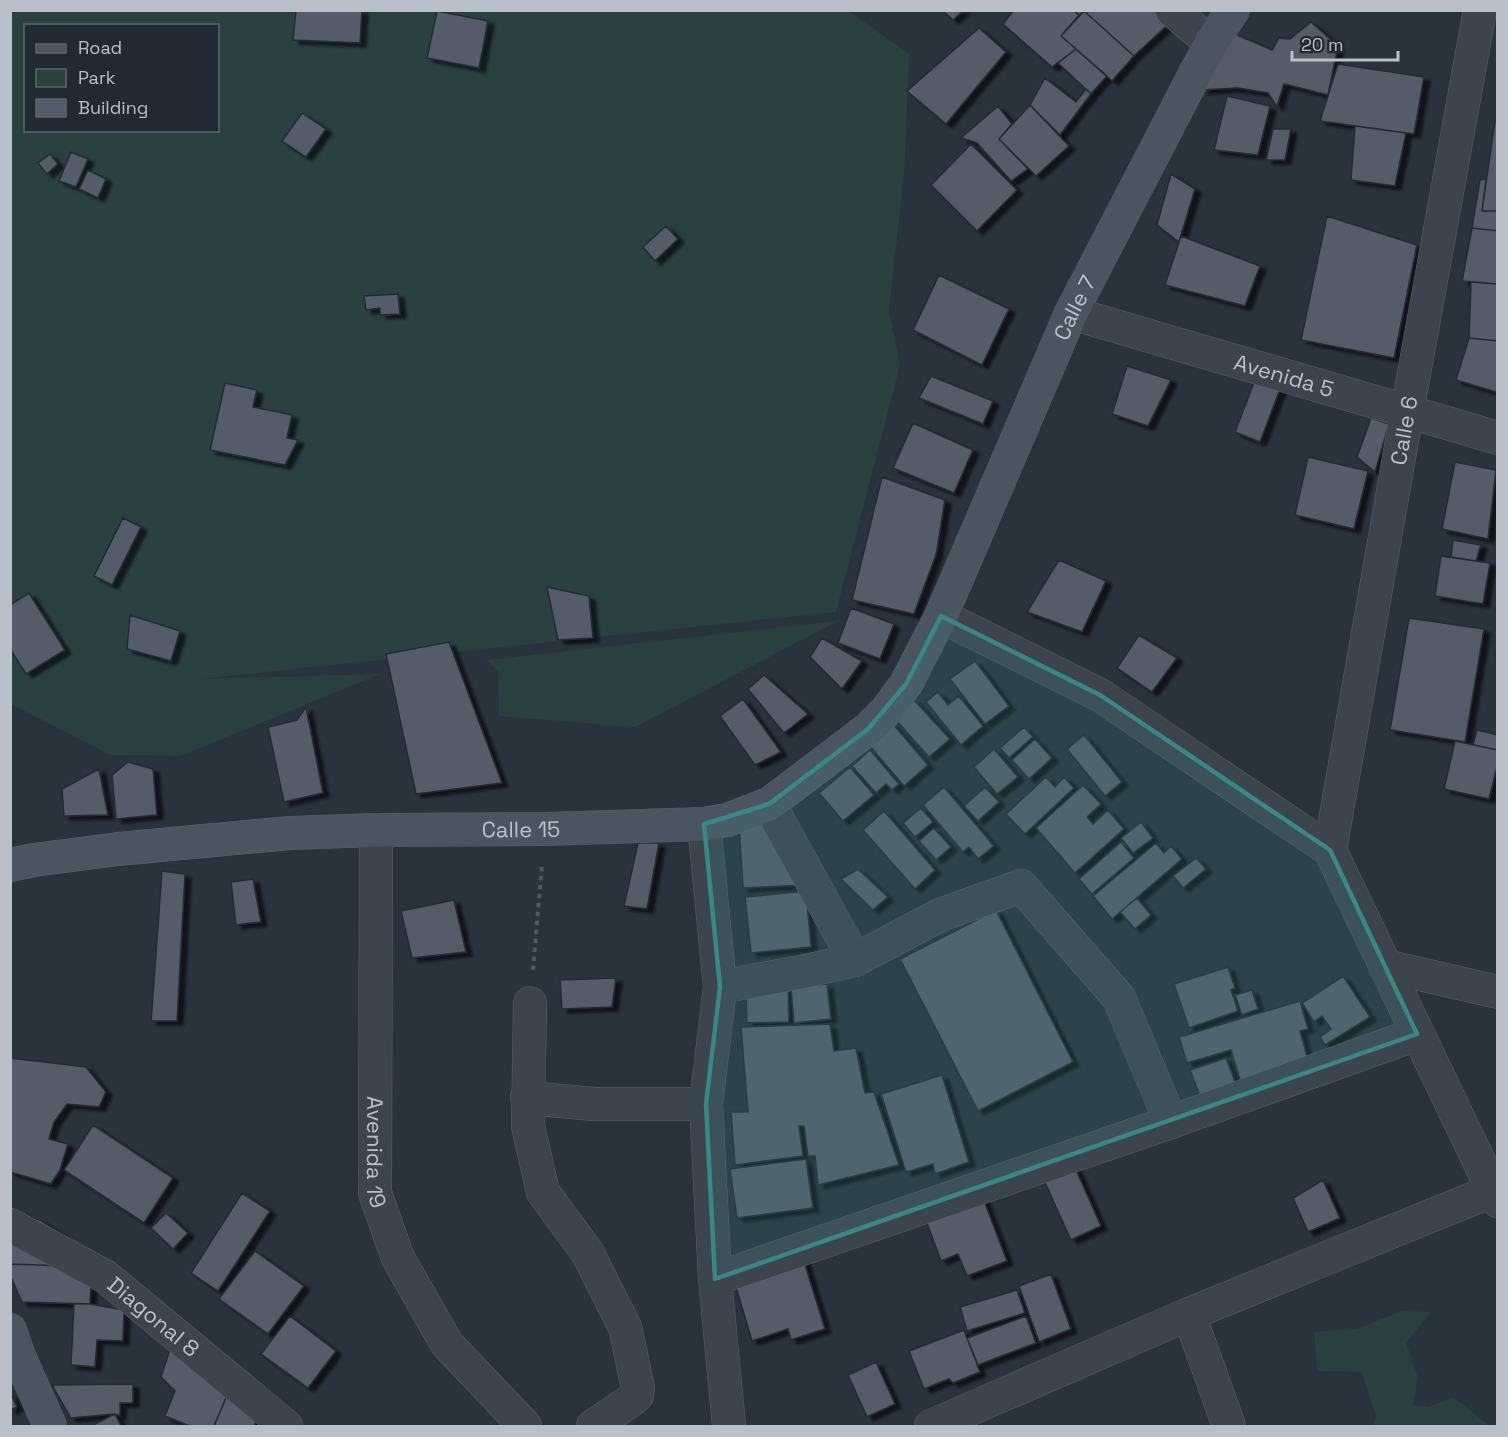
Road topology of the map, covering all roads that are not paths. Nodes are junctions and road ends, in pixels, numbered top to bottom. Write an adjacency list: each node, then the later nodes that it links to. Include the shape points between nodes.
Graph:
1 (1172, 10): 4 (street)
2 (1233, 10): 4 (main road, Calle 7)
3 (1480, 10): 6 (street, Calle 6)
4 (1211, 43): 5 (main road, Calle 7)
5 (1071, 313): 6 (street, Avenida 5); 8 (main road, Calle 7)
6 (1407, 412): 7 (street, Avenida 5); 12 (street, Calle 6)
7 (1497, 438)
8 (941, 616): 9 (main road, Calle 15, via 906,684 886,711); 12 (street, via 1100,695)
9 (769, 804): 10 (main road, Calle 15); 14 (street)
10 (704, 824): 11 (main road, Calle 15); 16 (street)
11 (376, 830): 13 (main road, Calle 15, via 180,843); 30 (street, Avenida 19, via 375,1193 398,1258 447,1344)
12 (1330, 850): 15 (street)
13 (10, 865)
14 (855, 960): 16 (street); 22 (street, via 940,915 1021,886 1119,998)
15 (1385, 966): 17 (street); 19 (street)
16 (720, 987): 21 (street)
17 (1497, 992)
18 (530, 1004): 20 (street)
19 (1418, 1034): 22 (street); 23 (street)
20 (527, 1098): 21 (street, via 594,1104); 31 (street, via 528,1126 543,1192 587,1252 625,1327 638,1388 633,1399)
21 (706, 1104): 25 (street)
22 (1171, 1122): 25 (street)
23 (1495, 1196): 26 (street)
24 (10, 1225): 29 (street, Diagonal 8, via 106,1277)
25 (716, 1280): 32 (street)
26 (1189, 1314): 33 (street); 34 (street)
27 (10, 1330): 28 (main road)
28 (50, 1426)
29 (286, 1426)
30 (525, 1426)
31 (593, 1426)
32 (729, 1426)
33 (931, 1426)
34 (1229, 1426)

